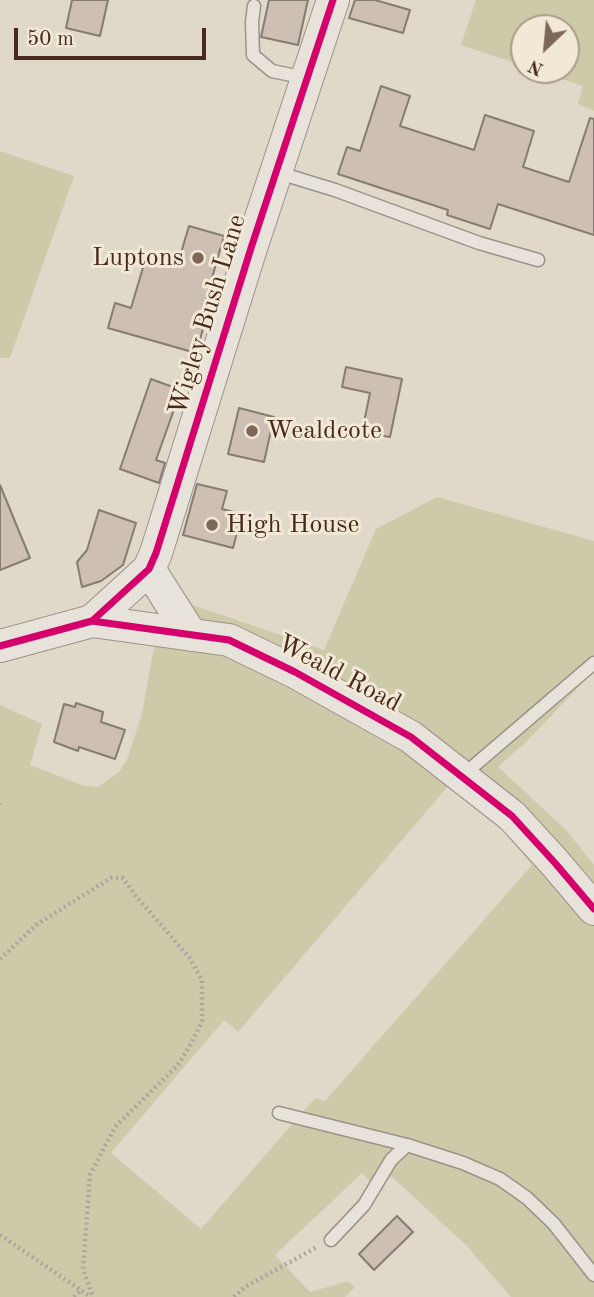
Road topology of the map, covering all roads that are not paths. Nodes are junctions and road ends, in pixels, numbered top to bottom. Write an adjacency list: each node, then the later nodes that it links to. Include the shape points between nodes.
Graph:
1 (333, 0): 3 (street, Wigley Bush Lane)
2 (254, 6): 3 (lane, via 253,55 272,71)
3 (307, 79): 4 (street, Wigley Bush Lane)
4 (275, 172): 5 (lane); 6 (street, Wigley Bush Lane)
5 (538, 260)
6 (149, 569): 7 (street, Wigley Bush Lane); 8 (street)
7 (92, 621): 8 (street, Weald Road); 9 (street, Weald Road)
8 (191, 635): 11 (street, Weald Road, via 229,640 295,672 411,737)
9 (0, 646)
10 (594, 663): 11 (lane)
11 (462, 776): 12 (street, Weald Road, via 512,816)
12 (594, 909)
13 (279, 1114): 14 (lane)
14 (407, 1145): 15 (lane, via 391,1160 364,1205); 16 (lane, via 500,1179 554,1224)
15 (331, 1240)
16 (594, 1275)

